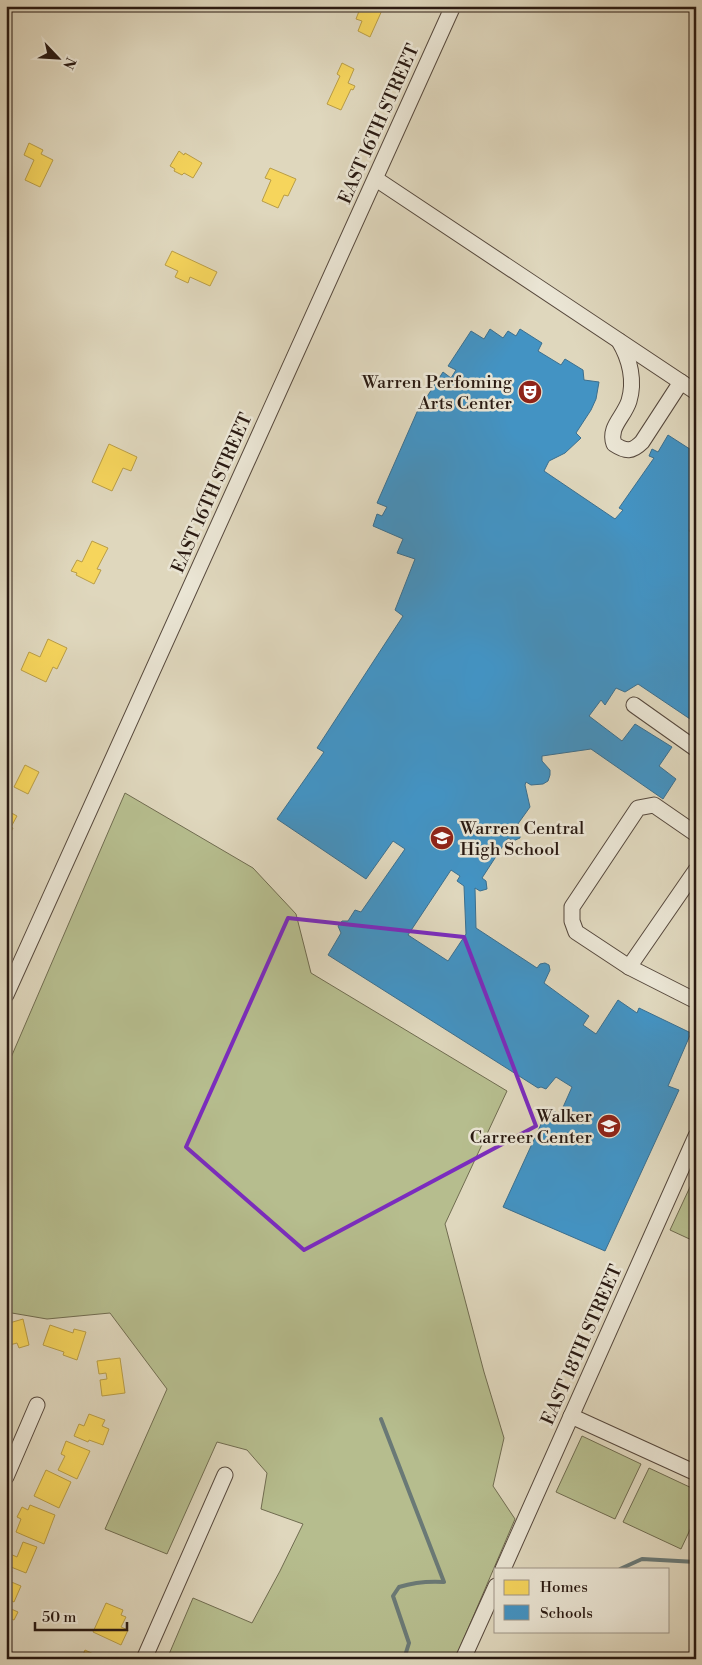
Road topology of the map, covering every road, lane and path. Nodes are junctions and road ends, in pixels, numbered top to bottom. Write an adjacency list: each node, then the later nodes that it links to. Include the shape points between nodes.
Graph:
1 (453, 6): 2 (street, EAST 16TH STREET)
2 (376, 179): 3 (street); 11 (street, EAST 16TH STREET)
3 (618, 340): 4 (street); 4 (street, via 628,359 632,382 629,402 612,432 614,444 621,449 636,449)
4 (681, 382): 5 (street)
5 (696, 392)
6 (634, 705): 7 (street)
7 (696, 749)
8 (696, 834): 10 (street, via 654,805 638,808 572,907 576,932)
9 (696, 870): 10 (street)
10 (629, 967): 12 (street)
11 (6, 995)
12 (696, 1000)
13 (696, 1136): 15 (street, EAST 18TH STREET)
14 (37, 1406): 18 (street)
15 (571, 1416): 16 (street); 19 (street, EAST 18TH STREET)
16 (696, 1474)
17 (225, 1475): 21 (street)
18 (6, 1477)
19 (503, 1568)
20 (494, 1590): 22 (street)
21 (144, 1659)
22 (463, 1659)

